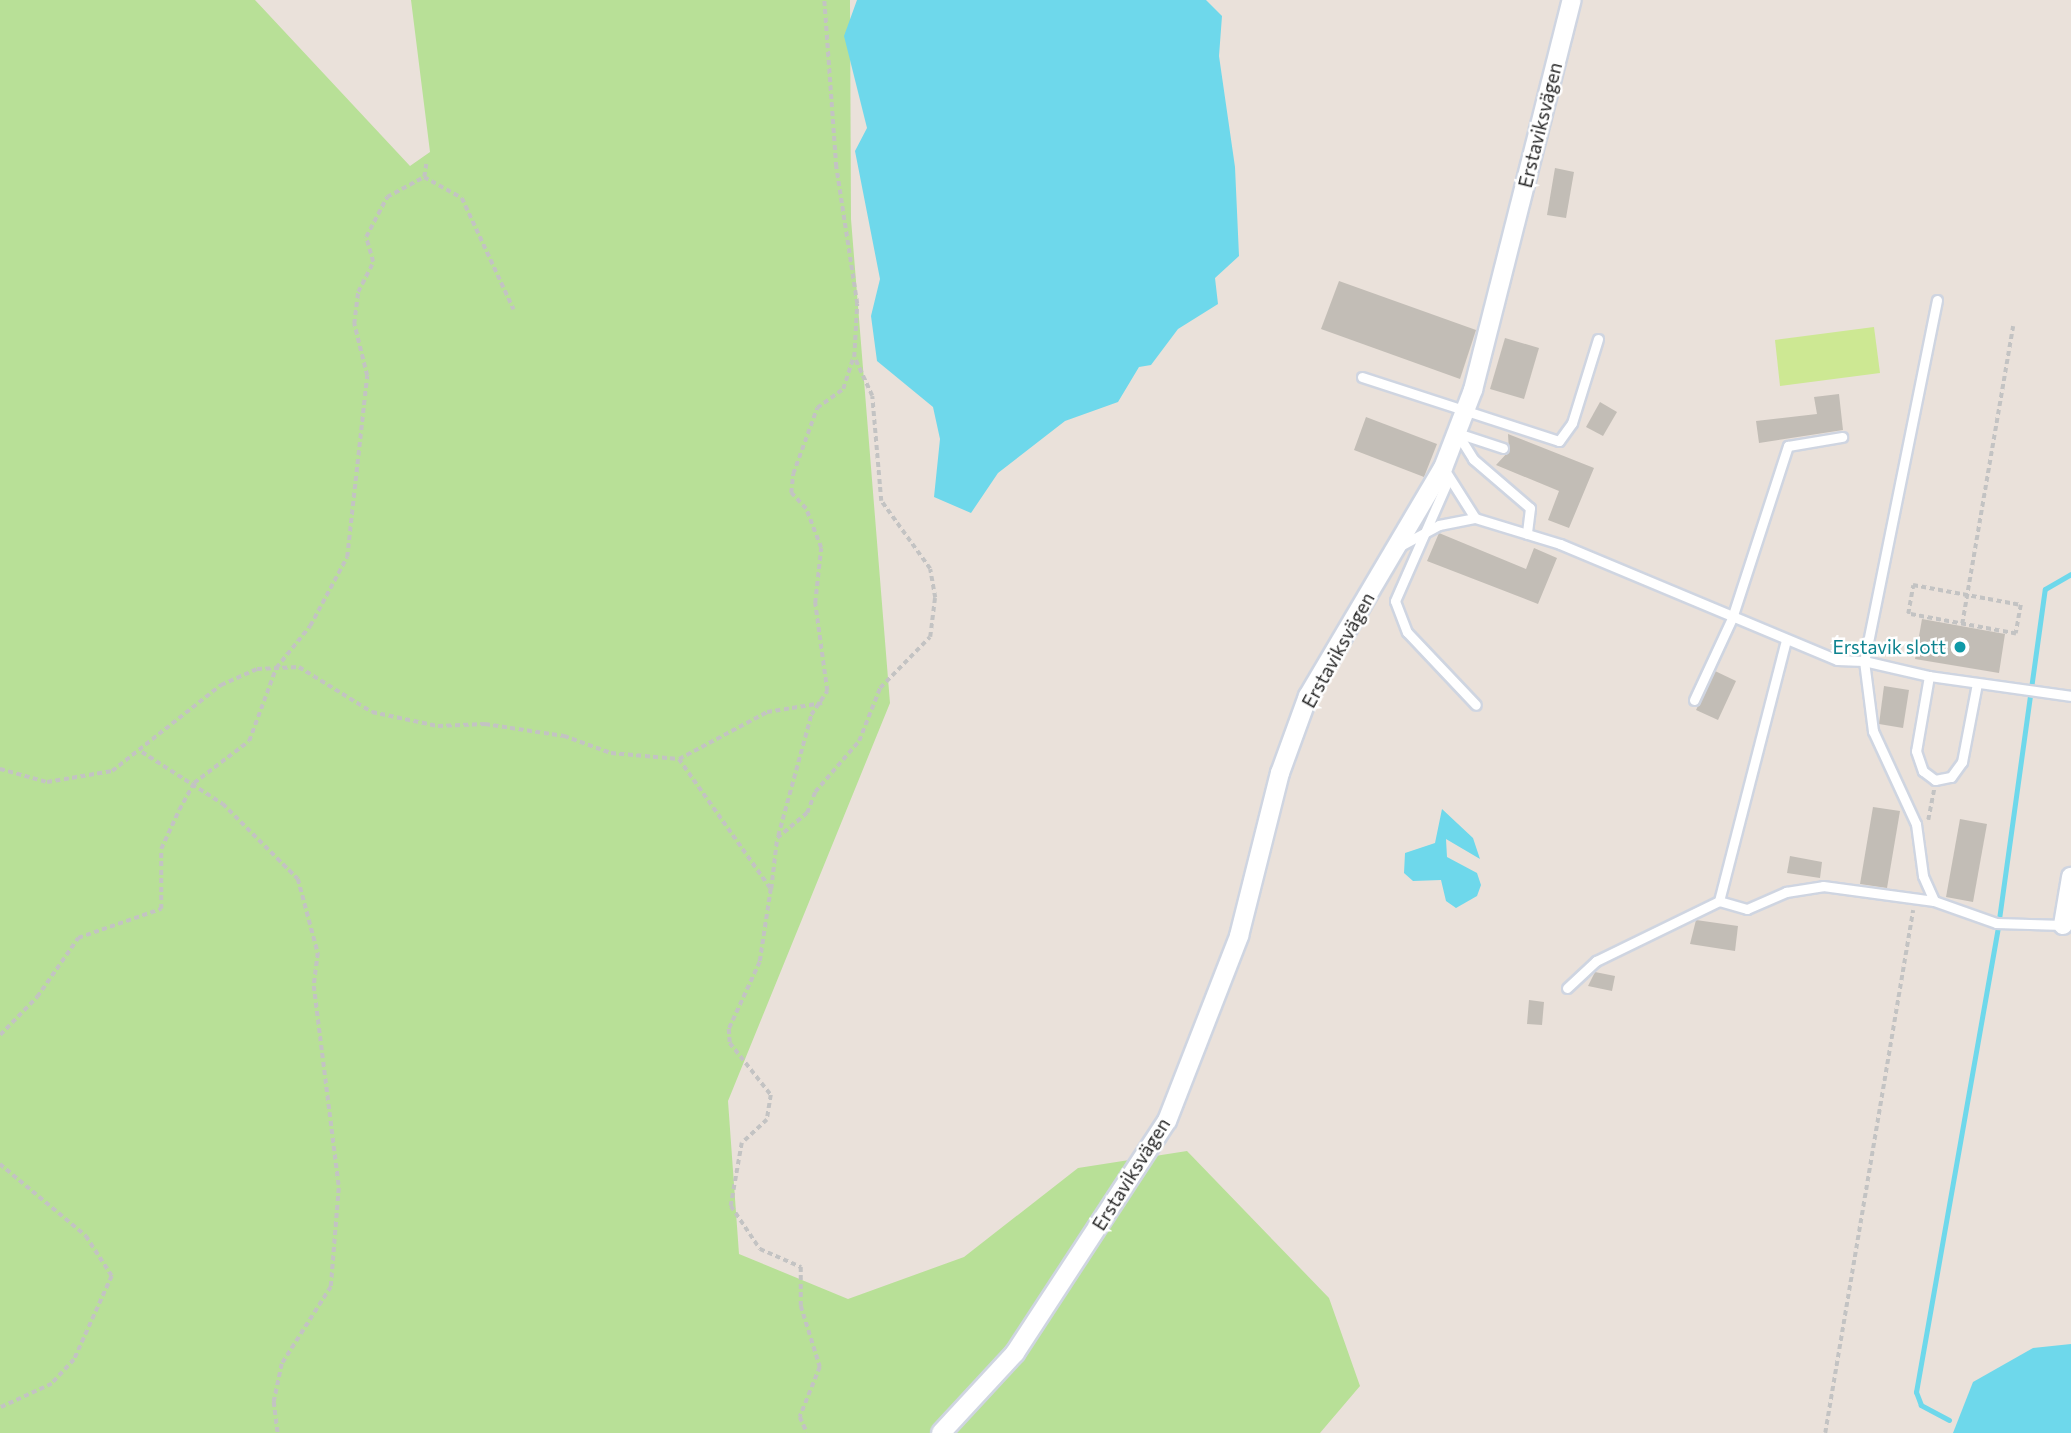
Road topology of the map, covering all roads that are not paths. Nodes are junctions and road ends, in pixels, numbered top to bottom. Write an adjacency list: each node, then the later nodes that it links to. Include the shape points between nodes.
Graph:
1 (1572, 0): 5 (street, Erstaviksvägen)
2 (1937, 300): 16 (lane)
3 (1598, 339): 5 (lane, via 1572,423 1559,442)
4 (1362, 377): 5 (lane)
5 (1465, 411): 6 (street, Erstaviksvägen)
6 (1457, 433): 8 (lane); 9 (street, Erstaviksvägen); 12 (lane, via 1473,459 1530,508)
7 (1842, 437): 14 (lane, via 1788,446)
8 (1503, 448)
9 (1446, 474): 10 (lane); 11 (lane); 13 (street, Erstaviksvägen)
10 (1475, 518): 11 (lane); 12 (lane)
11 (1430, 528): 13 (lane); 21 (lane, via 1395,601 1407,632)
12 (1527, 534): 14 (lane)
13 (1395, 549): 27 (street, Erstaviksvägen, via 1308,696 1280,773 1239,936 1167,1121 1015,1353)
14 (1732, 618): 15 (lane); 20 (lane)
15 (1786, 640): 16 (lane, via 1837,660); 23 (lane)
16 (1864, 661): 17 (lane); 24 (lane, via 1873,731 1922,853 1923,876)
17 (1929, 677): 18 (lane); 18 (lane, via 1916,751 1923,771 1935,780 1951,777 1962,762)
18 (1977, 683): 19 (lane)
19 (2071, 695)
20 (1694, 700)
21 (1476, 705)
22 (2071, 877): 25 (street)
23 (1719, 901): 24 (lane, via 1747,909 1786,892 1823,886); 26 (lane, via 1596,961)
24 (1934, 901): 25 (lane, via 1996,923)
25 (2063, 926)
26 (1567, 988)
27 (941, 1433)

